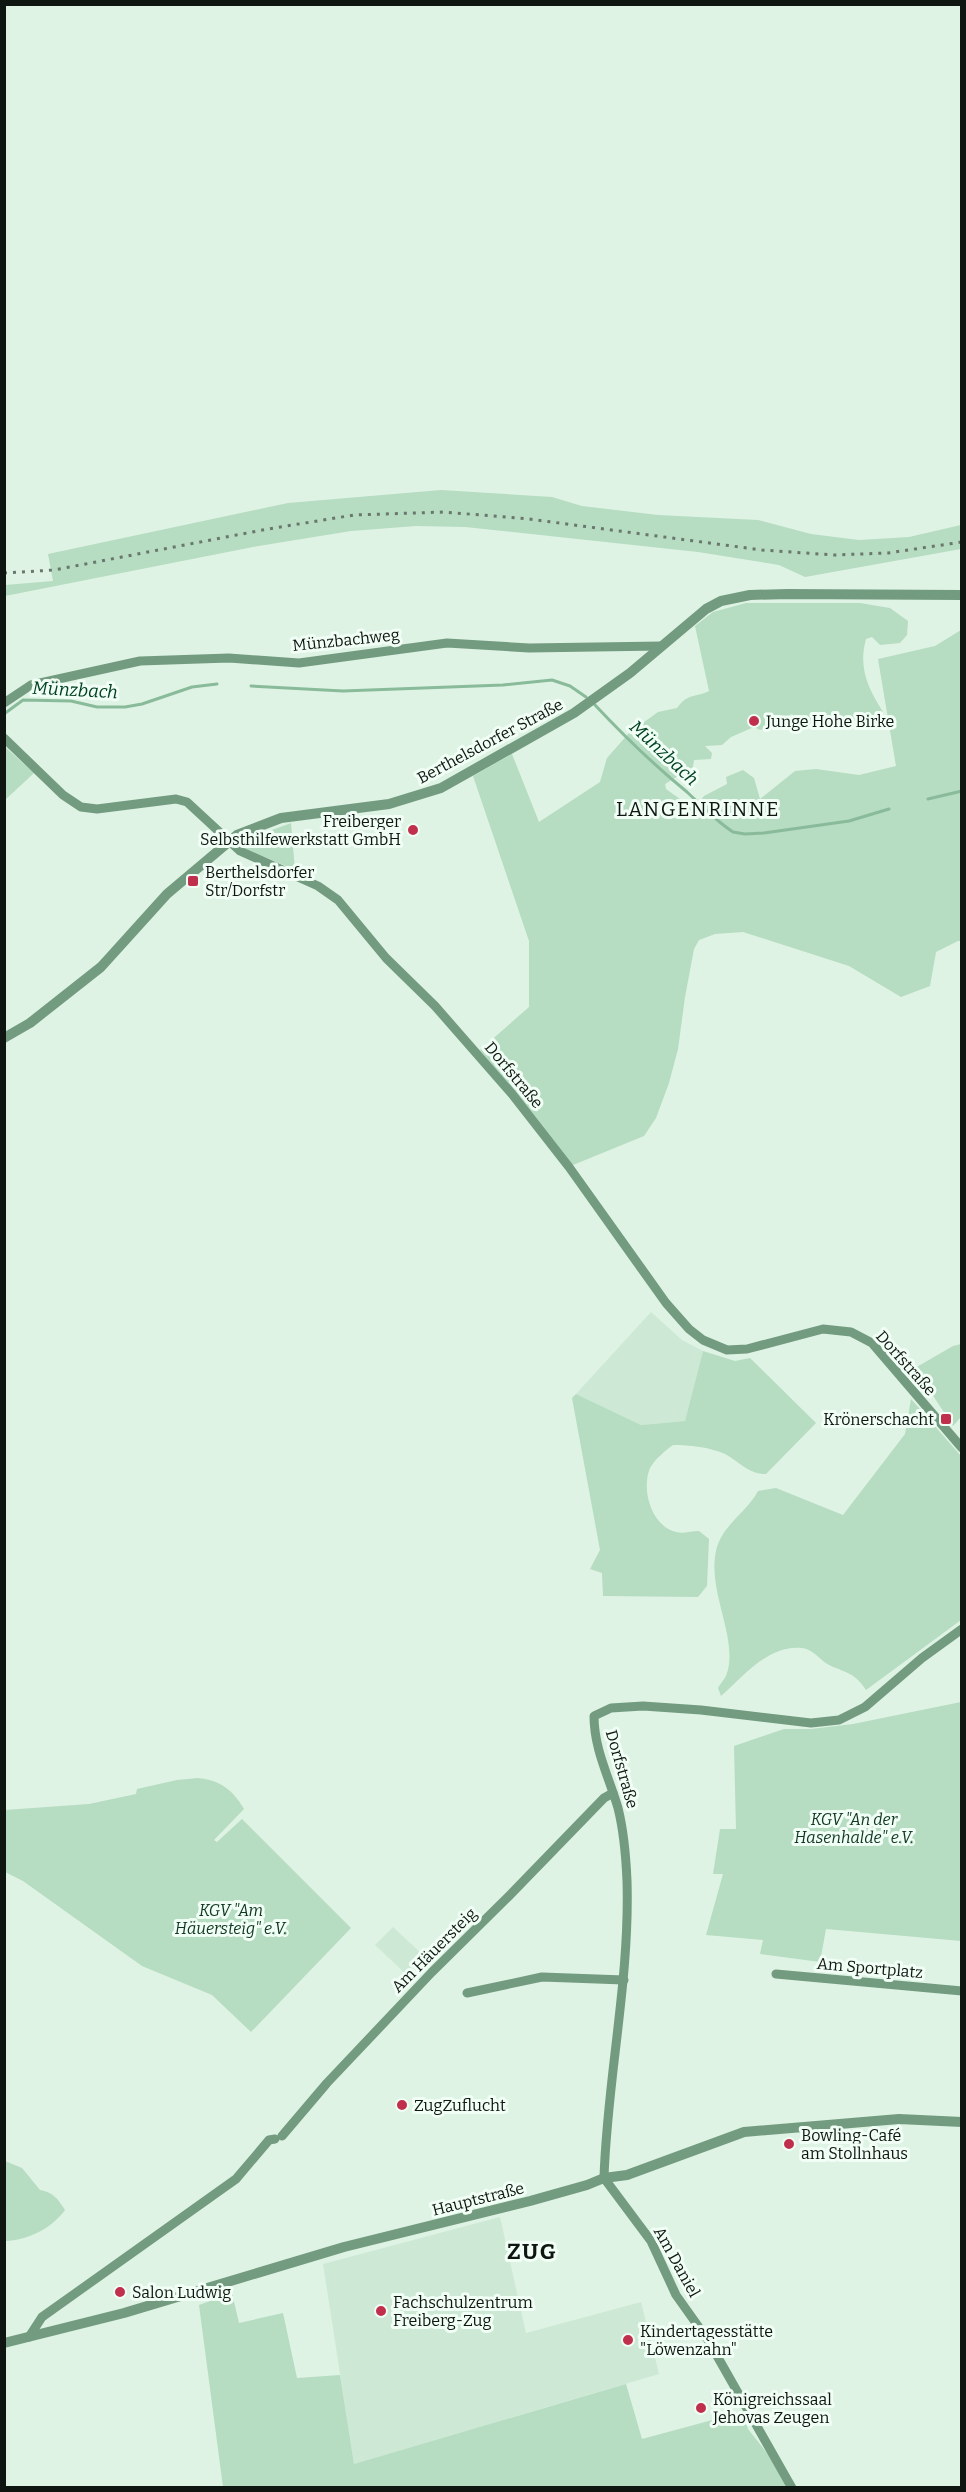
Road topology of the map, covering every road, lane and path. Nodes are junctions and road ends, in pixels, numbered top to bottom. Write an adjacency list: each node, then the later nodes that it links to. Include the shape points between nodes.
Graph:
1 (962, 595): 2 (street, Berthelsdorfer Straße, via 737,597 706,609)
2 (662, 646): 3 (street, Münzbachweg, via 529,648 447,643 299,663 229,658 140,661 30,685); 5 (street, Berthelsdorfer Straße, via 574,713 441,788 389,804 281,818 248,829)
3 (4, 703)
4 (4, 738): 5 (street, Dorfstraße, via 63,795 81,807 97,809 176,799 195,808)
5 (228, 841): 6 (street, Berthelsdorfer Straße, via 167,894 101,967 30,1023); 7 (street, Dorfstraße, via 240,851 318,886 338,900 512,1094 689,1329 727,1350 747,1349 823,1329 864,1338)
6 (4, 1038)
7 (962, 1448)
8 (962, 1629): 9 (street, Dorfstraße, via 865,1707 839,1720 811,1723 643,1706 601,1712 594,1716 594,1732)
9 (613, 1793): 11 (street, Dorfstraße, via 624,1839 627,1882); 16 (street, Am Häuersteig, via 432,1971 236,2179 42,2318)
10 (776, 1974): 12 (street, Am Sportplatz)
11 (624, 1980): 13 (street, via 542,1977); 15 (street, Dorfstraße)
12 (962, 1991)
13 (467, 1993)
14 (962, 2122): 15 (street, Hauptstraße, via 899,2119 744,2132 653,2167)
15 (603, 2178): 16 (street, Hauptstraße); 18 (street, Am Daniel, via 651,2241 676,2295 708,2340)
16 (29, 2337): 17 (street, Hauptstraße)
17 (4, 2343)
18 (792, 2487)

